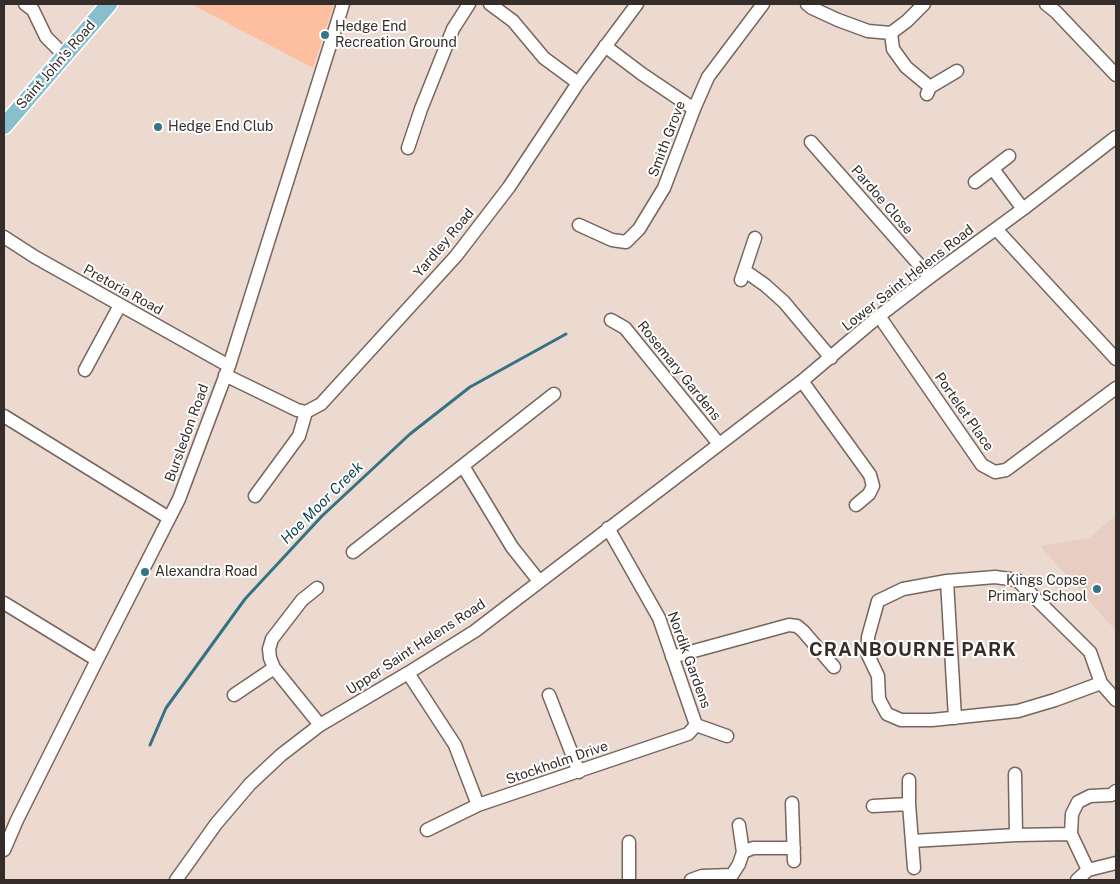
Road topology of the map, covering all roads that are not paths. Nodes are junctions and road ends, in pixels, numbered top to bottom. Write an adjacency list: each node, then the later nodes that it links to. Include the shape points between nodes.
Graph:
1 (25, 4): 13 (street, via 33,10 46,37)
2 (109, 4): 13 (main road, Saint John's Road)
3 (343, 4): 37 (street, Bursledon Road)
4 (469, 4): 21 (street, via 453,29 416,105)
5 (490, 4): 16 (street, via 513,21 544,58)
6 (637, 4): 12 (street, Yardley Road)
7 (763, 4): 17 (street, Smith Grove, via 708,77)
8 (807, 4): 11 (street, via 868,31)
9 (924, 4): 11 (street)
10 (1046, 4): 15 (street)
11 (891, 33): 14 (street, via 893,49 928,91)
12 (605, 46): 16 (street, Yardley Road); 17 (street)
13 (64, 55): 18 (main road, Saint John's Road)
14 (956, 71)
15 (1116, 75)
16 (578, 83): 41 (street, Yardley Road, via 509,187 456,256 321,404)
17 (694, 109): 26 (street, Smith Grove, via 664,188 639,229 626,242 612,240)
18 (4, 126)
19 (1116, 137): 25 (street, Lower Saint Helens Road)
20 (811, 142): 30 (street, Pardoe Close)
21 (408, 148)
22 (1009, 156): 23 (street)
23 (993, 169): 24 (street); 25 (street)
24 (975, 182)
25 (1023, 209): 27 (street, Lower Saint Helens Road)
26 (579, 225)
27 (996, 229): 30 (street, Lower Saint Helens Road); 35 (street)
28 (4, 237): 31 (street, Pretoria Road)
29 (755, 238): 34 (street, via 743,275 784,302)
30 (930, 277): 32 (street, Lower Saint Helens Road)
31 (120, 305): 36 (street); 37 (street, Pretoria Road)
32 (879, 316): 34 (street, Lower Saint Helens Road); 39 (street, Portelet Place, via 982,465 995,472 1006,470)
33 (611, 320): 43 (street, Rosemary Gardens, via 625,328)
34 (831, 358): 38 (street, Lower Saint Helens Road)
35 (1116, 359)
36 (85, 370)
37 (227, 370): 41 (street); 47 (street, Bursledon Road)
38 (802, 381): 43 (street, Lower Saint Helens Road); 46 (street, via 870,476 872,486 869,494)
39 (1116, 388)
40 (554, 394): 44 (street)
41 (306, 412): 45 (street, via 299,436 264,479)
42 (4, 416): 47 (street)
43 (719, 444): 48 (street, Upper Saint Helens Road)
44 (463, 466): 49 (street); 51 (street, via 512,547)
45 (255, 496)
46 (856, 505)
47 (169, 518): 55 (street, Bursledon Road)
48 (608, 528): 51 (street, Upper Saint Helens Road); 54 (street, Nordik Gardens, via 659,618)
49 (353, 552)
50 (947, 580): 59 (street, via 995,577 1017,580 1090,652); 63 (street); 63 (street, via 903,589 878,600 868,637 868,655 878,676 879,699 887,714 901,720)
51 (539, 581): 58 (street, Upper Saint Helens Road, via 475,631)
52 (317, 588): 57 (street, via 302,600 272,639 269,649)
53 (4, 603): 55 (street)
54 (672, 657): 56 (street, via 789,625 803,631); 65 (street, Nordik Gardens)
55 (96, 660): 82 (street, Bursledon Road)
56 (834, 667)
57 (274, 668): 61 (street); 64 (street)
58 (408, 673): 64 (street, Upper Saint Helens Road); 74 (street, via 455,745)
59 (1101, 683): 62 (street); 63 (street, via 1018,711)
60 (548, 694): 68 (street)
61 (234, 695)
62 (1116, 700)
63 (955, 718)
64 (320, 725): 88 (street, Upper Saint Helens Road, via 250,784 216,824)
65 (696, 725): 66 (street, Nordik Gardens); 67 (street, Nordik Gardens, via 688,734)
66 (728, 736)
67 (645, 750): 68 (street, Stockholm Drive)
68 (579, 772): 74 (street, Stockholm Drive)
69 (1015, 774): 79 (street)
70 (909, 780): 73 (street)
71 (1116, 791): 78 (street, via 1078,802 1072,814)
72 (792, 803): 83 (street, via 794,854 753,848)
73 (909, 804): 75 (street); 80 (street)
74 (478, 806): 77 (street, Stockholm Drive)
75 (873, 806)
76 (739, 825): 83 (street)
77 (427, 830)
78 (1071, 834): 79 (street); 86 (street)
79 (1016, 835): 80 (street)
80 (912, 841): 85 (street)
81 (629, 842): 89 (street)
82 (4, 850)
83 (743, 852): 87 (street)
84 (1116, 863): 86 (street)
85 (914, 868)
86 (1088, 870): 91 (street)
87 (733, 878): 90 (street, via 702,876)
88 (176, 880)
89 (629, 880)
90 (691, 880)
91 (1077, 880)

